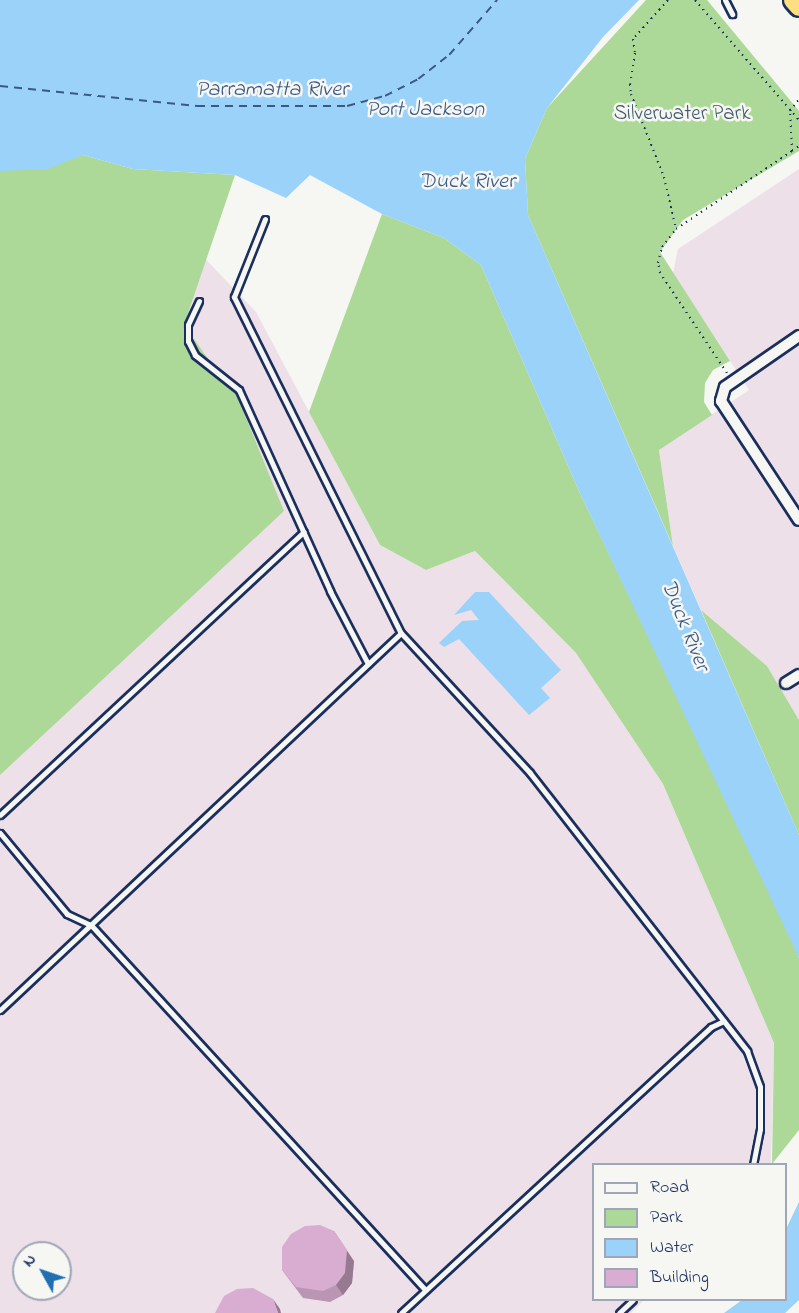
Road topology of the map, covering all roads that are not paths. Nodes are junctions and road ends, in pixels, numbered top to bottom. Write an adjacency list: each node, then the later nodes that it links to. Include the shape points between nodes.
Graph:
1 (725, 0): 4 (lane)
2 (793, 0): 3 (highway)
3 (799, 7)
4 (732, 14)
5 (265, 219): 10 (lane, via 234,297)
6 (199, 301): 9 (lane, via 188,325 188,340 195,354 239,390)
7 (799, 336): 8 (street, via 733,381 722,393 726,412)
8 (799, 520)
9 (304, 532): 11 (lane); 14 (lane)
10 (401, 633): 11 (lane); 18 (lane, via 530,773)
11 (368, 664): 16 (lane)
12 (799, 675): 13 (street)
13 (786, 683)
14 (0, 815)
15 (0, 833): 16 (lane, via 67,914)
16 (91, 925): 17 (lane); 20 (lane)
17 (0, 1010)
18 (724, 1021): 19 (lane, via 747,1051 760,1087 760,1129); 20 (lane, via 711,1027)
19 (753, 1163)
20 (426, 1290): 22 (lane)
21 (631, 1301): 23 (lane)
22 (401, 1313)
23 (619, 1313)

